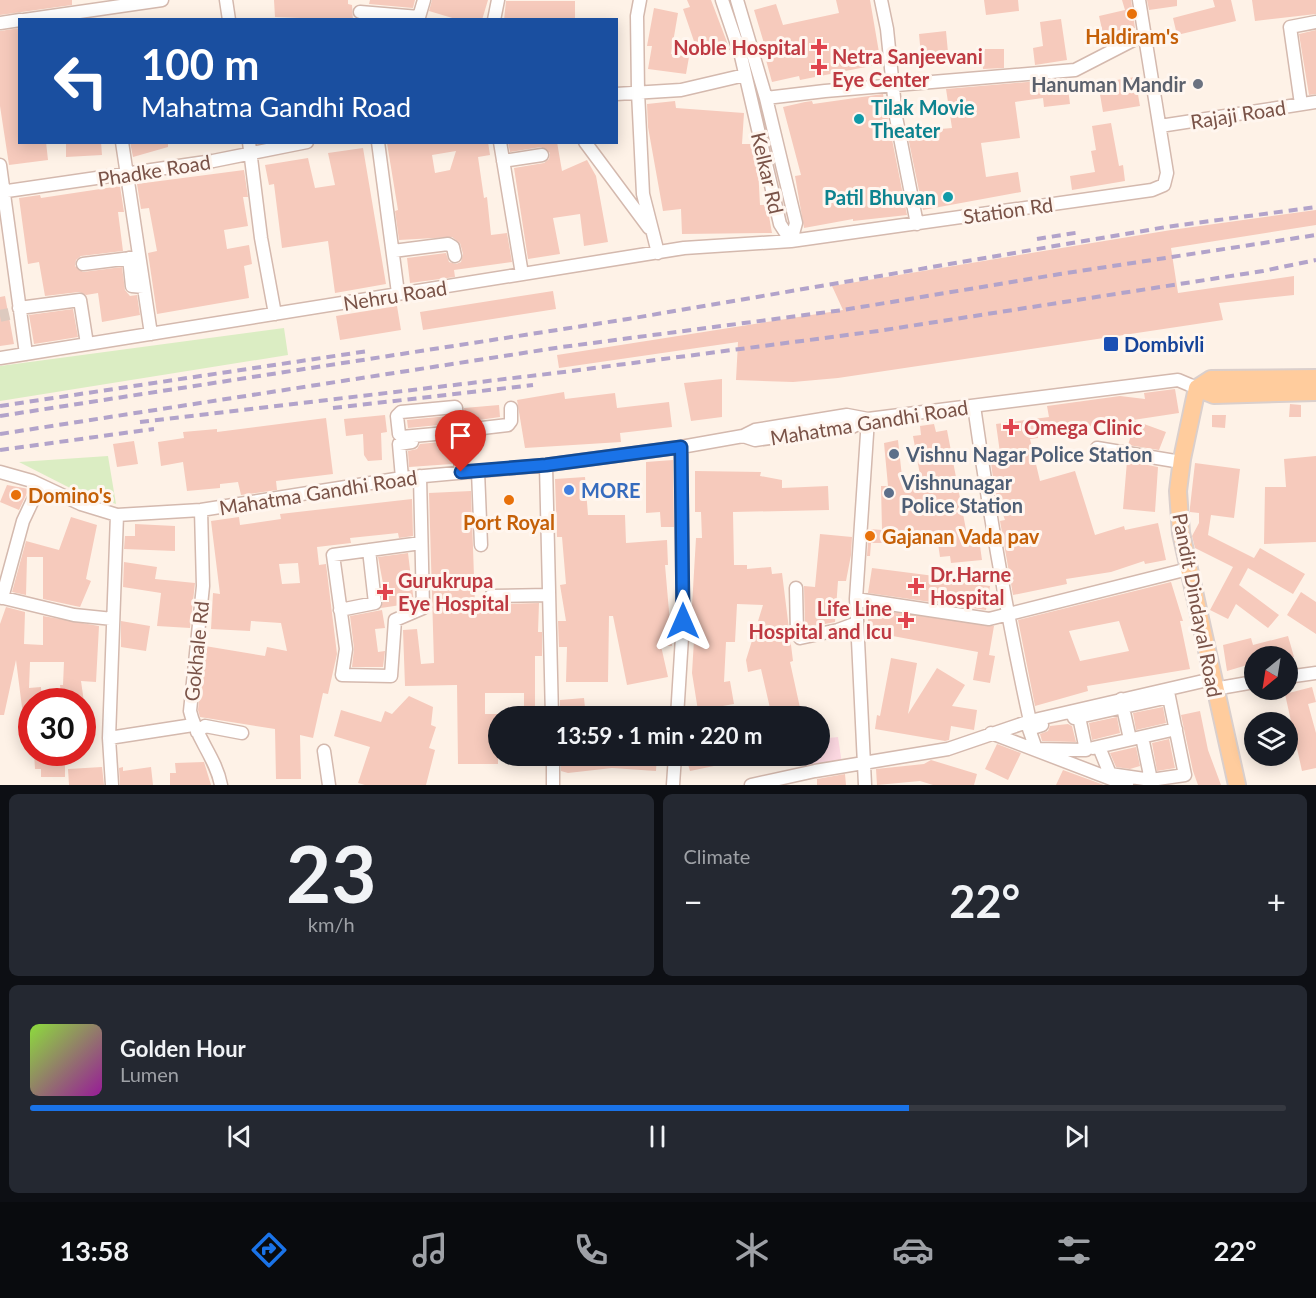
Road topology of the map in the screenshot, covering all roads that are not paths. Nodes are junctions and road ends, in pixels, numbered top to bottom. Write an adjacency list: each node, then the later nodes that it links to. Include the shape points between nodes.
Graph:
1 (162, 0): 11 (street)
2 (226, 0): 13 (street)
3 (424, 0): 10 (street, via 419,16)
4 (498, 0): 14 (street)
5 (640, 0): 21 (street)
6 (722, 0): 19 (street, Kelkar Rd)
7 (737, 0): 23 (street, Kelkar Rd)
8 (881, 0): 20 (street)
9 (1139, 0): 18 (street)
10 (360, 10)
11 (104, 14): 12 (street)
12 (51, 18)
13 (229, 18)
14 (494, 18)
15 (18, 20): 16 (street)
16 (0, 22)
17 (1316, 22): 25 (street, via 1290,27)
18 (1145, 34): 20 (street, via 1074,70); 26 (street)
19 (745, 75): 21 (street, via 681,90); 40 (street, Kelkar Rd, via 780,224)
20 (894, 84): 23 (street); 38 (street, via 896,117)
21 (638, 92): 22 (street); 39 (street, via 643,194)
22 (618, 94)
23 (766, 98): 40 (street, Kelkar Rd, via 796,223)
24 (1316, 102): 25 (street, Rajaji Road)
25 (1301, 104): 26 (street, Rajaji Road)
26 (1160, 126): 38 (street, Station Rd, via 1167,173 1164,185 1152,190)
27 (122, 144): 36 (street)
28 (288, 144): 32 (street, Phadke Road)
29 (378, 144): 41 (street)
30 (500, 144): 34 (street)
31 (587, 144): 39 (street)
32 (250, 148): 36 (street, Phadke Road); 51 (street)
33 (542, 155): 34 (street)
34 (503, 161): 47 (street)
35 (0, 165): 37 (street)
36 (126, 175): 37 (street, Phadke Road); 44 (street)
37 (2, 192): 46 (street)
38 (917, 224): 40 (street, Station Rd)
39 (652, 231): 42 (street)
40 (792, 242): 42 (street, Nehru Road)
41 (393, 251): 43 (street, via 448,244); 49 (street)
42 (658, 253): 47 (street, Nehru Road)
43 (455, 256)
44 (134, 258): 45 (street); 52 (street, via 144,287)
45 (83, 264)
46 (14, 273): 48 (street); 50 (street)
47 (522, 274): 49 (street, Nehru Road)
48 (0, 275)
49 (398, 293): 51 (street, Nehru Road)
50 (16, 312): 53 (street, via 80,300); 54 (street)
51 (275, 314): 52 (street, Nehru Road)
52 (151, 334): 53 (street, Nehru Road)
53 (87, 344): 54 (street, Nehru Road)
54 (26, 354): 55 (street, Nehru Road)
55 (0, 358)
56 (1316, 378): 57 (main road, via 1211,379)
57 (1197, 388): 58 (main road, Mahatma Gandhi Road, via 1214,395); 59 (street, Mahatma Gandhi Road, via 1178,380); 65 (main road, Pandit Dindayal Road)
58 (1316, 392)
59 (974, 406): 61 (street, Mahatma Gandhi Road); 85 (street)
60 (511, 408): 62 (street, via 508,425 465,430)
61 (868, 419): 63 (street, Mahatma Gandhi Road, via 852,427 755,440 743,435); 83 (street)
62 (458, 436): 62 (street, via 453,406 401,412 398,416 402,437); 69 (street); 71 (street, via 400,443)
63 (681, 447): 66 (street, Mahatma Gandhi Road); 95 (street, via 683,621)
64 (1097, 448): 65 (street)
65 (1181, 462): 78 (main road, Pandit Dindayal Road, via 1178,491)
66 (546, 465): 67 (street, Mahatma Gandhi Road); 80 (street)
67 (478, 471): 69 (street, Mahatma Gandhi Road); 76 (street)
68 (0, 472): 72 (street, Mahatma Gandhi Road)
69 (461, 472): 70 (street, Mahatma Gandhi Road)
70 (420, 476): 71 (street, Mahatma Gandhi Road); 75 (street)
71 (402, 477): 73 (street, Mahatma Gandhi Road)
72 (40, 485): 74 (street, Mahatma Gandhi Road); 82 (street, via 23,521)
73 (201, 510): 74 (street, Mahatma Gandhi Road); 98 (street, Gokhale Rd, via 203,586 190,711)
74 (117, 515): 86 (street)
75 (422, 543): 77 (street); 84 (street, via 423,608 395,620 391,676 342,675 346,649)
76 (481, 545)
77 (369, 550): 84 (street, via 375,603); 84 (street, via 333,555)
78 (1188, 569): 85 (street); 91 (main road, Pandit Dindayal Road)
79 (796, 588): 87 (street, via 796,633 800,638)
80 (549, 595): 81 (street); 94 (street)
81 (491, 596)
82 (1, 597): 86 (street, via 74,615)
83 (856, 599): 85 (street, via 989,619); 87 (street)
84 (340, 610)
85 (1006, 612): 97 (street)
86 (113, 618): 102 (street)
87 (857, 623): 107 (street)
88 (1316, 672): 89 (street)
89 (1298, 675)
90 (1244, 682): 91 (street)
91 (1213, 684): 92 (street); 119 (main road, Pandit Dindayal Road)
92 (1168, 693): 93 (street); 99 (street)
93 (1122, 703): 96 (street); 97 (street); 103 (street)
94 (552, 706)
95 (678, 706)
96 (1079, 717): 105 (street); 105 (street, via 1029,730 1036,749)
97 (1030, 721): 101 (street)
98 (195, 729): 100 (street, via 205,726); 102 (street); 112 (street, Gokhale Rd, via 219,771)
99 (1176, 729): 103 (street); 110 (street, via 1185,775)
100 (243, 733)
101 (991, 733): 107 (street, via 948,749); 118 (street)
102 (109, 738): 111 (street)
103 (1136, 738): 104 (street); 110 (street)
104 (1099, 747): 105 (street); 110 (street, via 1108,773)
105 (1086, 750)
106 (324, 751): 113 (street)
107 (863, 763): 116 (street); 117 (street)
108 (553, 766): 114 (street)
109 (674, 766): 115 (street)
110 (1151, 780)
111 (112, 785)
112 (221, 785)
113 (329, 785)
114 (553, 785)
115 (673, 785)
116 (751, 785)
117 (865, 785)
118 (1127, 785)
119 (1237, 785)

